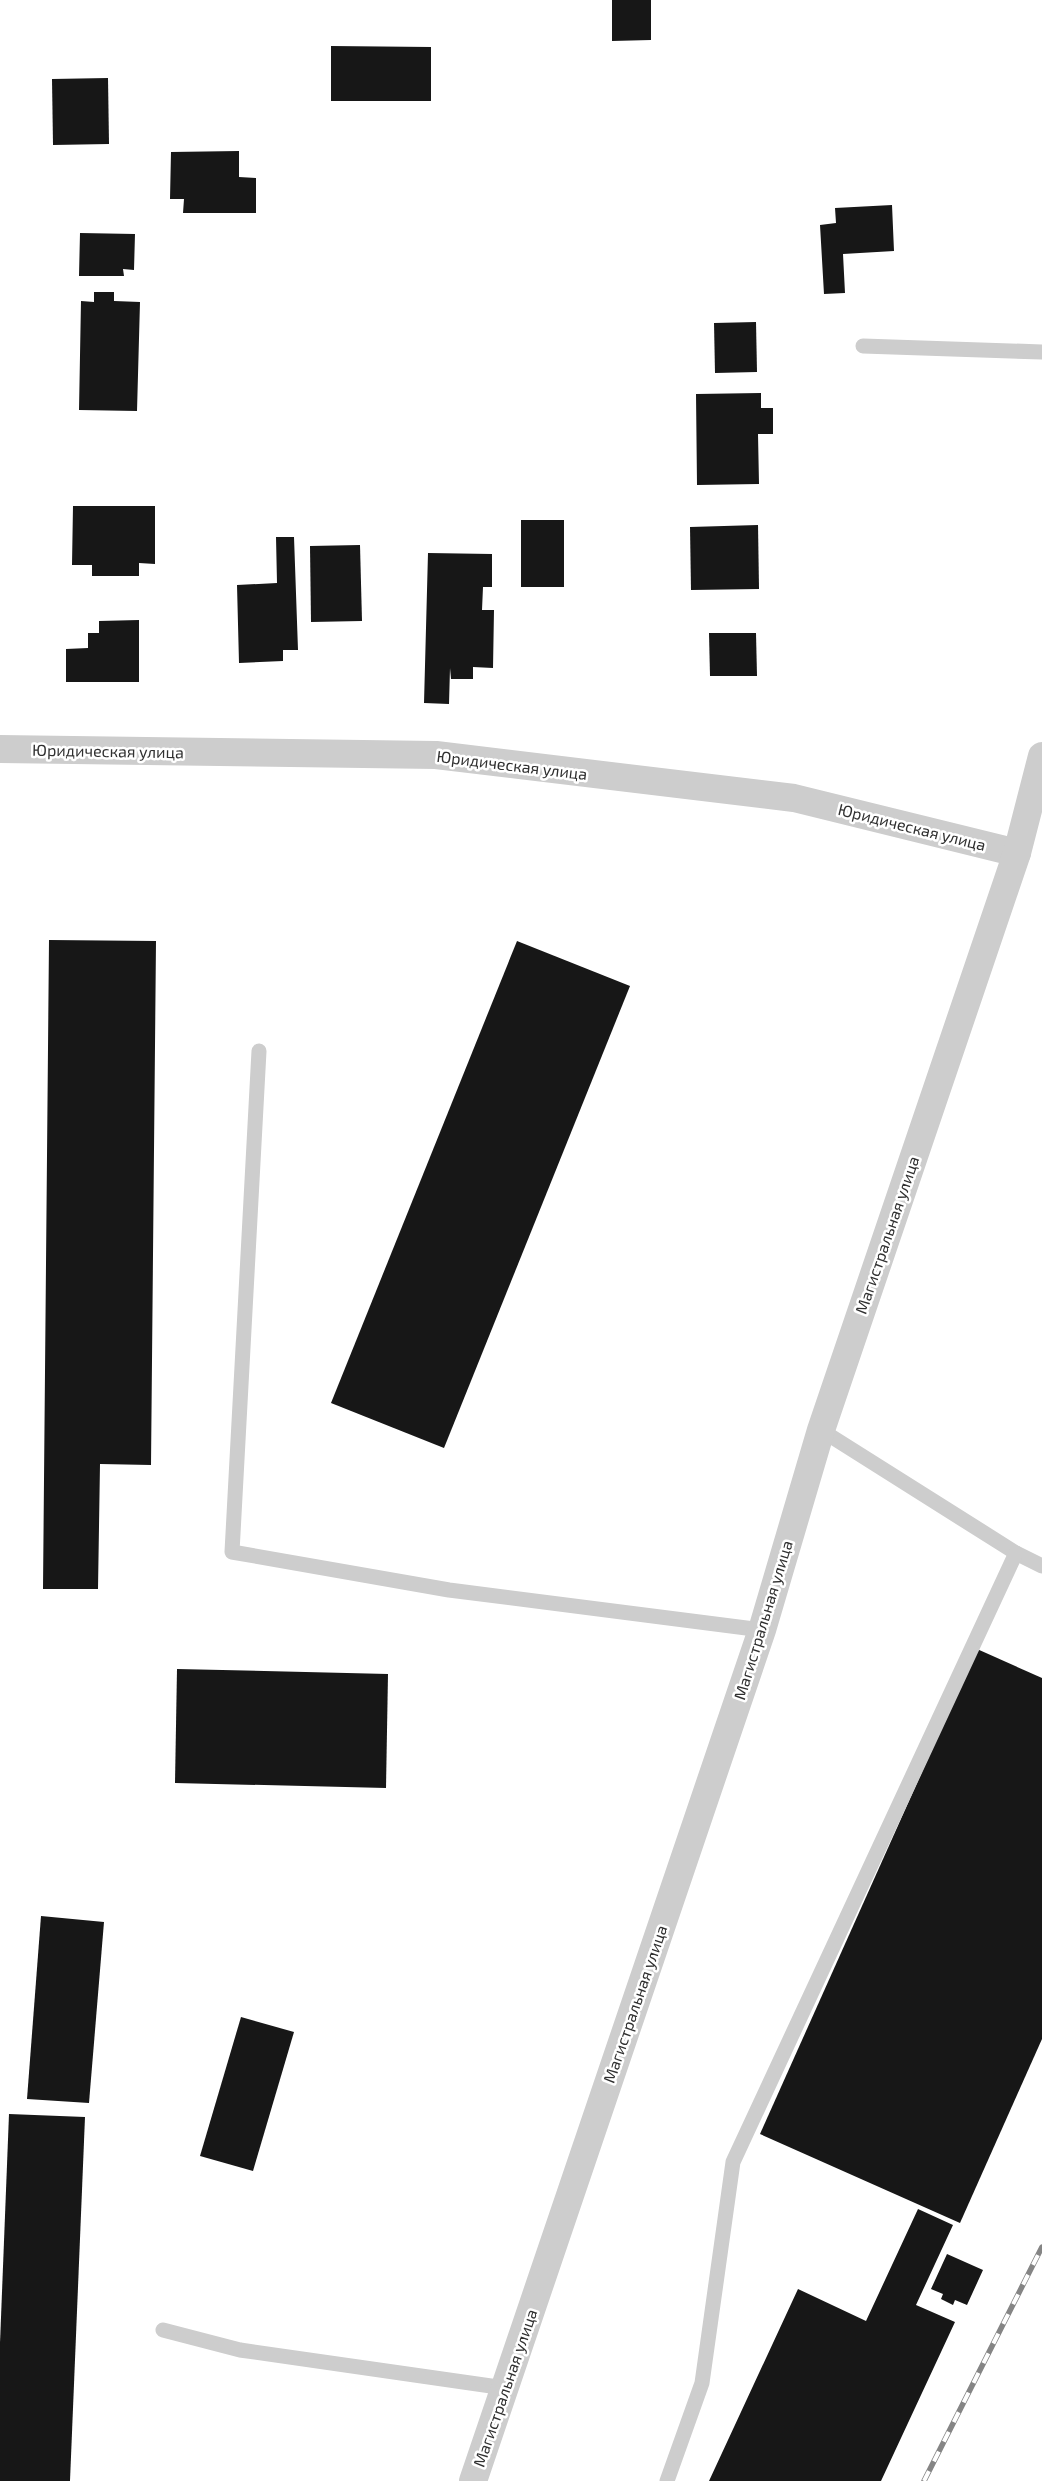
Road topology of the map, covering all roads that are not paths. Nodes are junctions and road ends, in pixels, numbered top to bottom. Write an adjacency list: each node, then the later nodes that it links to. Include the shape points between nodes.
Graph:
1 (863, 346): 2 (lane)
2 (1042, 352)
3 (0, 749): 5 (street, Юридическая улица, via 436,755 794,798)
4 (1042, 756): 5 (street, Магистральная улица)
5 (1016, 853): 7 (street, Магистральная улица)
6 (259, 1051): 10 (lane, via 232,1552 449,1590)
7 (821, 1430): 8 (lane); 10 (street, Магистральная улица)
8 (1016, 1553): 9 (lane); 14 (lane, via 733,2162 702,2384)
9 (1042, 1566)
10 (762, 1630): 12 (street, Магистральная улица)
11 (163, 2330): 12 (lane, via 240,2350)
12 (505, 2388): 13 (street, Магистральная улица)
13 (473, 2481)
14 (667, 2481)

